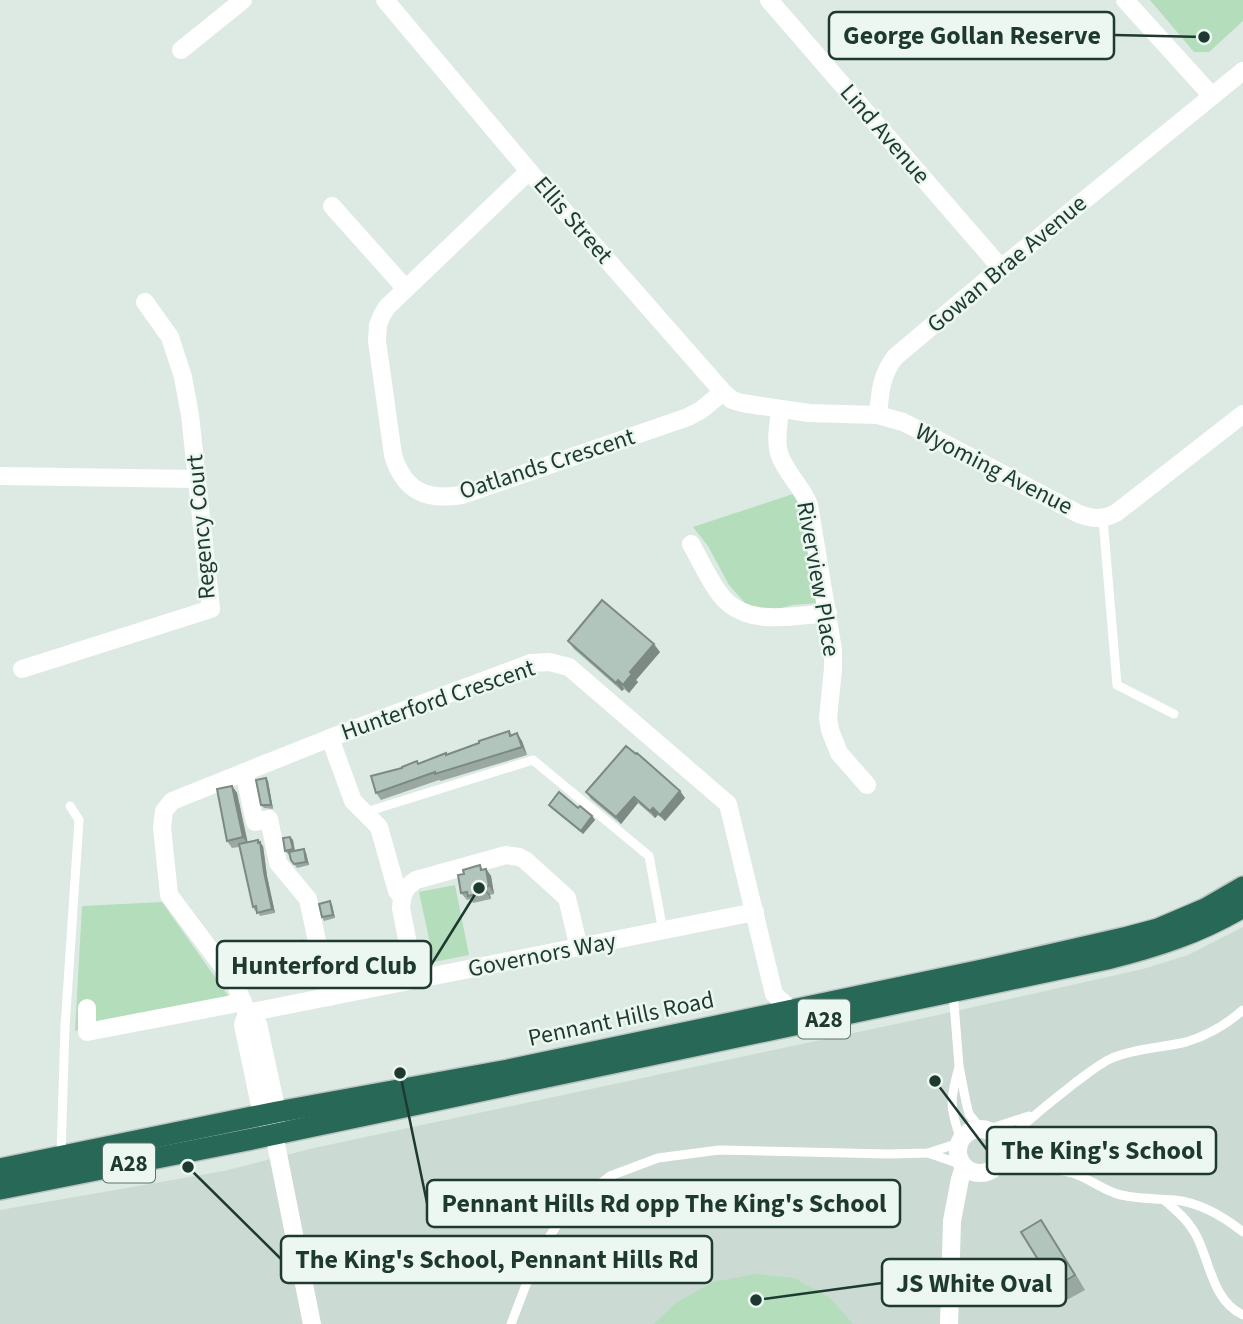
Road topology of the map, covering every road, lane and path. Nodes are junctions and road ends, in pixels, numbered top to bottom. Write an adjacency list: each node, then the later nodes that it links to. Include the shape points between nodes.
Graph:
1 (243, 0): 5 (street)
2 (385, 0): 8 (street, Ellis Street)
3 (769, 0): 10 (street, Lind Avenue)
4 (1125, 0): 7 (street)
5 (181, 50)
6 (1243, 72): 7 (street, Gowan Brae Avenue)
7 (1212, 96): 10 (street, Gowan Brae Avenue)
8 (529, 171): 11 (street, Oatlands Crescent); 13 (street, Ellis Street)
9 (332, 206): 11 (street)
10 (1001, 268): 16 (street, Gowan Brae Avenue, via 895,357 883,377)
11 (406, 289): 13 (street, Oatlands Crescent, via 382,315 377,341 393,455 405,481 427,494 463,495 695,414)
12 (145, 302): 18 (street, Regency Court, via 170,337 183,377)
13 (723, 392): 14 (street, Ellis Street, via 737,402)
14 (780, 409): 16 (street); 21 (street, Riverview Place, via 779,454 809,505)
15 (1243, 414): 19 (street, Wyoming Avenue, via 1123,509)
16 (878, 415): 19 (street, Wyoming Avenue, via 903,422 1079,514)
17 (0, 475): 18 (street)
18 (197, 479): 22 (street, Regency Court, via 211,609)
19 (1102, 519): 23 (lane, via 1117,685)
20 (691, 544): 21 (street, via 719,594 749,615 770,618)
21 (828, 612): 26 (street, Riverview Place, via 833,659 830,730 839,753)
22 (22, 669)
23 (1174, 714)
24 (330, 738): 25 (street, Hunterford Crescent); 28 (street, via 353,801); 32 (street, Hunterford Crescent, via 531,663 569,667 728,804)
25 (244, 772): 37 (street, via 255,822 269,819 278,863 309,899); 38 (street, Hunterford Crescent, via 172,801 164,811 162,827 169,895 235,983)
26 (867, 785)
27 (70, 806): 49 (lane, via 79,820)
28 (366, 812): 30 (street, via 379,827); 33 (lane, via 533,760 649,856)
29 (1243, 887): 40 (highway, Pennant Hills Road / A28, via 1158,929)
30 (402, 897): 34 (street, via 416,880 506,855 519,857 567,898); 35 (street)
31 (1243, 907): 36 (highway, Pennant Hills Road / A28, via 1147,950)
32 (755, 912): 33 (street, Governors Way); 40 (street, Hunterford Crescent, via 774,994)
33 (663, 931): 34 (street, Governors Way)
34 (579, 947): 35 (street, Governors Way)
35 (415, 980): 37 (street, Governors Way)
36 (953, 992): 42 (lane); 46 (highway, Pennant Hills Road / A28)
37 (329, 997): 38 (street, Governors Way)
38 (245, 1007): 39 (street, Governors Way, via 87,1032); 43 (street, Hunterford Crescent, via 243,1025)
39 (88, 1008)
40 (791, 1010): 43 (highway, Pennant Hills Road / A28, via 508,1070)
41 (1243, 1010): 44 (lane, via 1205,1035 1108,1060)
42 (959, 1066): 45 (lane, via 969,1114); 47 (lane, via 952,1115)
43 (270, 1113): 46 (street, Hunterford Crescent); 49 (highway, Pennant Hills Road / A28)
44 (1034, 1115): 45 (lane); 50 (lane)
45 (983, 1129): 47 (street, via 969,1131); 50 (street, via 995,1136)
46 (274, 1134): 53 (highway, Pennant Hills Road / A28); 58 (street)
47 (960, 1141): 48 (lane); 51 (street, via 958,1155)
48 (928, 1153): 51 (lane); 59 (lane, via 719,1150 658,1158 610,1176 568,1208 537,1256)
49 (61, 1157): 52 (highway, Pennant Hills Road / A28)
50 (994, 1160): 51 (street, via 974,1172); 54 (lane, via 1012,1167 1076,1174 1120,1195); 55 (street)
51 (964, 1166): 55 (street)
52 (0, 1169)
53 (0, 1189)
54 (1164, 1200): 56 (lane, via 1213,1211); 57 (lane, via 1190,1225 1222,1298)
55 (954, 1205): 60 (street)
56 (1243, 1232)
57 (1243, 1315)
58 (312, 1324)
59 (511, 1324)
60 (949, 1324)

